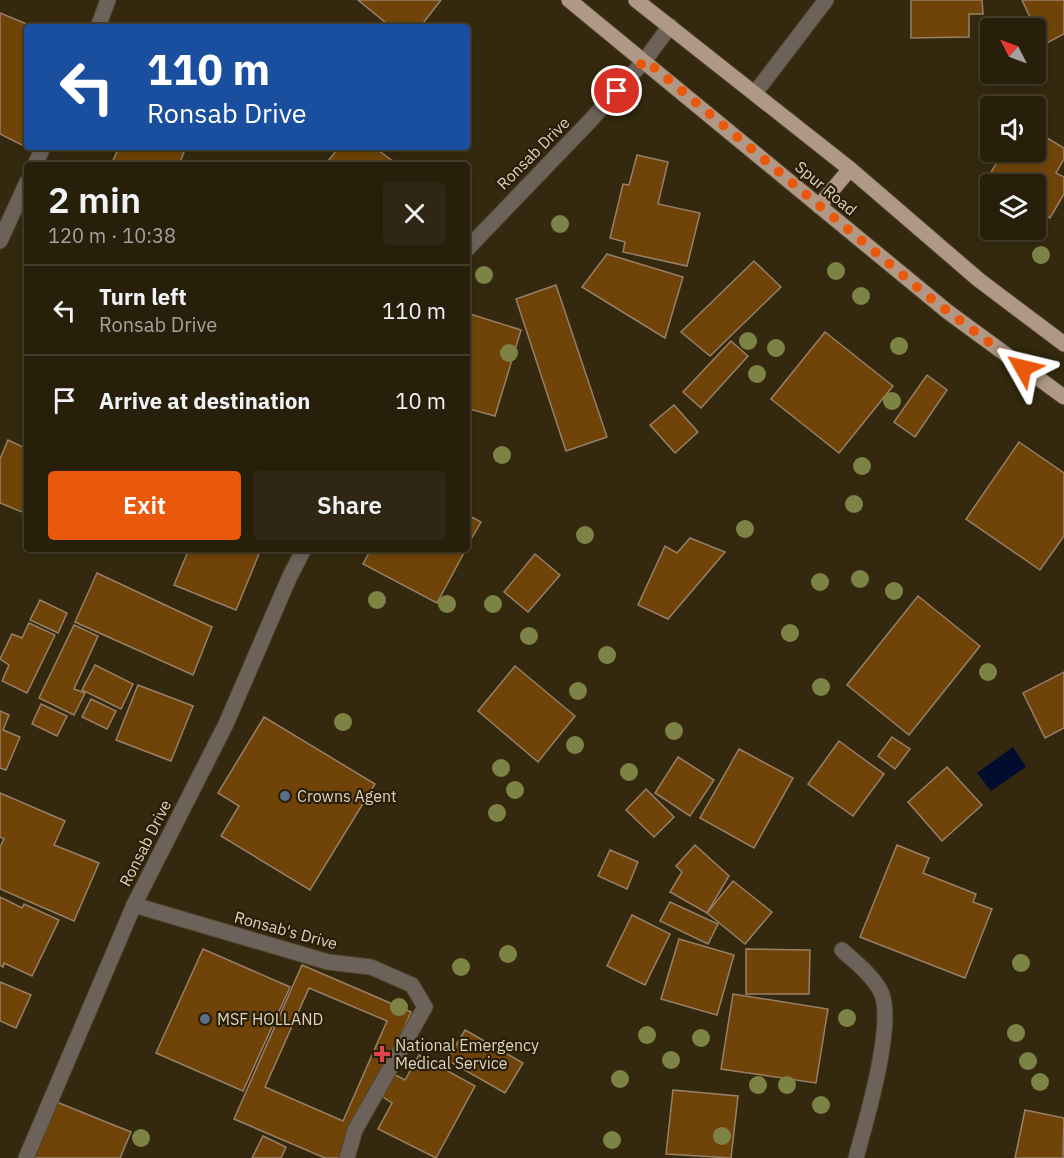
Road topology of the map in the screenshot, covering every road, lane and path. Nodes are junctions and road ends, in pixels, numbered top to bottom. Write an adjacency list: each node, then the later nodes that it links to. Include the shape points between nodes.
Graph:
1 (108, 0): 5 (street)
2 (569, 0): 7 (main road, Spur Road)
3 (636, 0): 6 (main road, Spur Road)
4 (826, 0): 8 (street)
5 (99, 24)
6 (670, 26): 7 (street, Ronsab Drive); 8 (main road, Spur Road)
7 (645, 60): 11 (main road, Spur Road); 13 (street, Ronsab Drive)
8 (755, 93): 9 (main road, Spur Road)
9 (850, 169): 11 (main road); 14 (main road, Spur Road, via 979,280)
10 (24, 189): 12 (street)
11 (819, 206): 15 (main road, Spur Road, via 948,312)
12 (0, 241)
13 (470, 246)
14 (1064, 344)
15 (1064, 397)
16 (302, 552): 17 (street, Ronsab Drive, via 226,724)
17 (134, 905): 19 (street, Ronsab Drive); 20 (street, Ronsab's Drive, via 328,962 371,967 412,985 425,1006 355,1130)
18 (842, 950): 21 (street, via 867,972 881,992 885,1011 885,1033)
19 (26, 1158)
20 (347, 1158)
21 (856, 1158)

